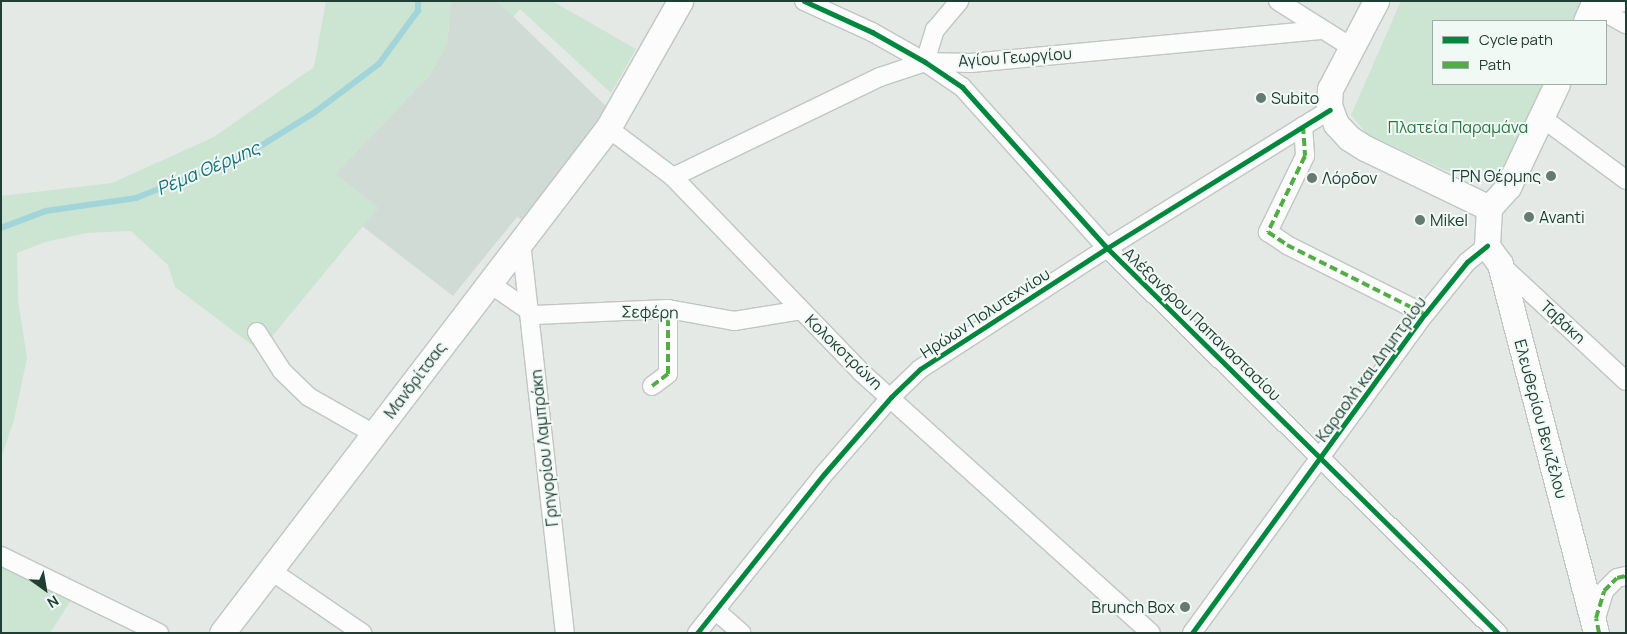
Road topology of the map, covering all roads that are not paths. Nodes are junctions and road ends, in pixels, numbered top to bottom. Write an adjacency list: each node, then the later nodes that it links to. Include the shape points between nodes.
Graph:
1 (680, 1): 16 (main road, Μανδρίτσας)
2 (804, 1): 11 (street, Αλέξανδρου Παπαναστασίου, via 872,32)
3 (958, 1): 11 (street, via 935,30)
4 (1278, 1): 9 (street)
5 (1376, 1): 10 (main road)
6 (1626, 2): 7 (street)
7 (1591, 10): 8 (street)
8 (1626, 24)
9 (1320, 30): 10 (street); 11 (street, Αγίου Γεωργίου, via 971,63)
10 (1351, 47): 13 (main road, via 1330,89)
11 (925, 62): 17 (street, Αγίου Γεωργίου, via 880,77); 21 (street, Αλέξανδρου Παπαναστασίου, via 962,87)
12 (1557, 85): 14 (main road)
13 (1330, 110): 15 (street, Ηρώων Πολυτεχνίου); 19 (main road, via 1340,128 1361,146)
14 (1541, 117): 18 (street); 19 (main road, via 1508,187)
15 (1303, 126): 21 (street, Ηρώων Πολυτεχνίου); 27 (street, via 1305,156 1268,232)
16 (608, 128): 17 (street, Κολοκοτρώνη); 20 (main road, Μανδρίτσας)
17 (673, 177): 25 (street, Κολοκοτρώνη)
18 (1626, 180)
19 (1488, 208): 22 (main road, Ελευθερίου Βενιζέλου)
20 (520, 242): 23 (main road, Μανδρίτσας); 26 (street, Γρηγορίου Λαμπράκη)
21 (1107, 248): 31 (street, Ηρώων Πολυτεχνίου, via 920,369); 33 (street, Αλέξανδρου Παπαναστασίου)
22 (1494, 255): 27 (street, Καραολή και Δημητρίου, via 1467,262); 29 (street, Ταβάκη); 47 (main road, Ελευθερίου Βενιζέλου)
23 (489, 283): 26 (street); 32 (main road, Μανδρίτσας)
24 (668, 310): 25 (street, Σεφέρη, via 734,321); 26 (street, Σεφέρη, via 545,315); 30 (street, via 668,374)
25 (801, 310): 31 (street, Κολοκοτρώνη, via 861,372)
26 (529, 312): 41 (street, Γρηγορίου Λαμπράκη)
27 (1425, 314): 33 (street, Καραολή και Δημητρίου)
28 (257, 332): 32 (street, via 282,371 309,397)
29 (1626, 381)
30 (652, 386)
31 (891, 397): 37 (street, Ηρώων Πολυτεχνίου); 44 (street, Κολοκοτρώνη)
32 (374, 434): 35 (main road, Μανδρίτσας)
33 (1320, 458): 45 (street, Καραολή και Δημητρίου); 46 (street, Αλέξανδρου Παπαναστασίου)
34 (1, 556): 38 (street)
35 (270, 570): 39 (main road, Μανδρίτσας); 40 (street)
36 (1626, 576): 47 (street, via 1617,578 1604,591 1596,618)
37 (714, 610): 42 (street, Ηρώων Πολυτεχνίου); 43 (street)
38 (159, 633)
39 (222, 633)
40 (362, 633)
41 (565, 633)
42 (697, 633)
43 (741, 633)
44 (1151, 633)
45 (1192, 633)
46 (1498, 633)
47 (1598, 633)

